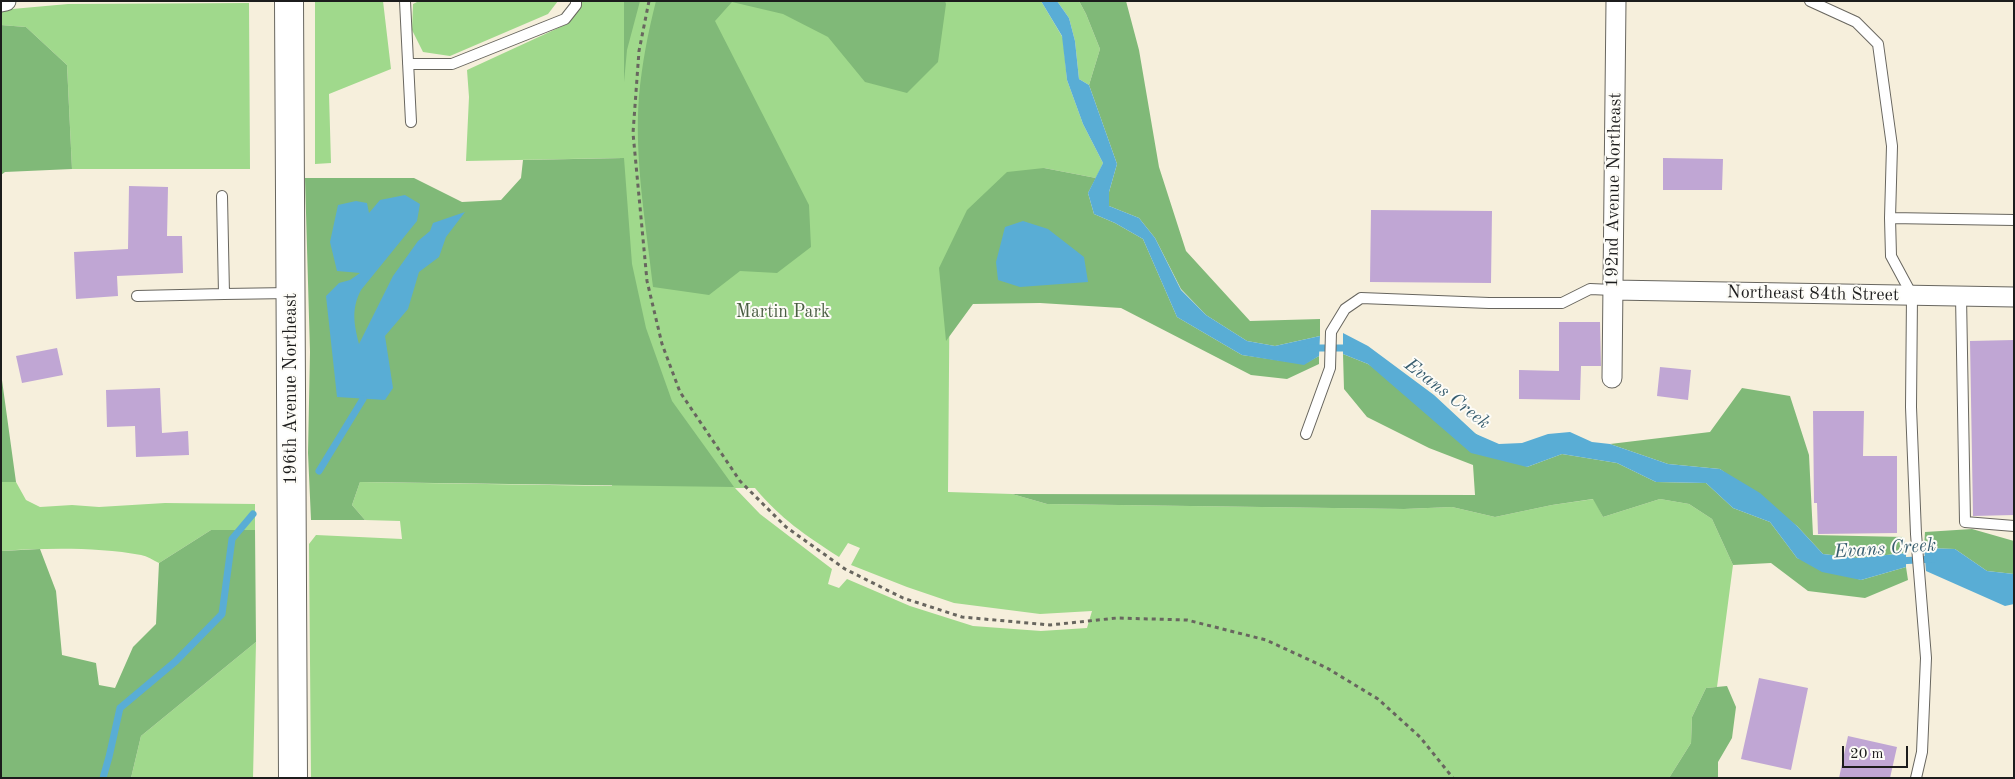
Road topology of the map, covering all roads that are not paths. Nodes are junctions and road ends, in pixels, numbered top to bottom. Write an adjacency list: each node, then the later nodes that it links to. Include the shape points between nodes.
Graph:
1 (6, 1): 7 (street)
2 (289, 1): 14 (street, 196th Avenue Northeast)
3 (405, 1): 8 (lane)
4 (576, 1): 8 (lane, via 565,19 452,64)
5 (1616, 1): 13 (street, 192nd Avenue Northeast)
6 (1810, 1): 11 (lane, via 1856,22 1878,44 1892,146)
7 (1, 2)
8 (408, 64): 9 (lane)
9 (411, 122)
10 (222, 196): 15 (lane)
11 (1890, 218): 12 (lane); 16 (lane, via 1891,256)
12 (2014, 220)
13 (1613, 290): 16 (street, Northeast 84th Street); 20 (street, 192nd Avenue Northeast); 21 (lane, via 1590,290 1562,303 1361,298 1345,309 1331,332 1330,368)
14 (290, 293): 15 (lane); 23 (street, 196th Avenue Northeast)
15 (224, 294): 17 (lane)
16 (1912, 295): 18 (street, Northeast 84th Street); 24 (lane, via 1910,407 1926,658 1922,752)
17 (136, 296)
18 (1961, 296): 19 (street, Northeast 84th Street); 22 (lane, via 1965,522)
19 (2014, 297)
20 (1612, 378)
21 (1306, 434)
22 (2014, 526)
23 (293, 778)
24 (1916, 778)

